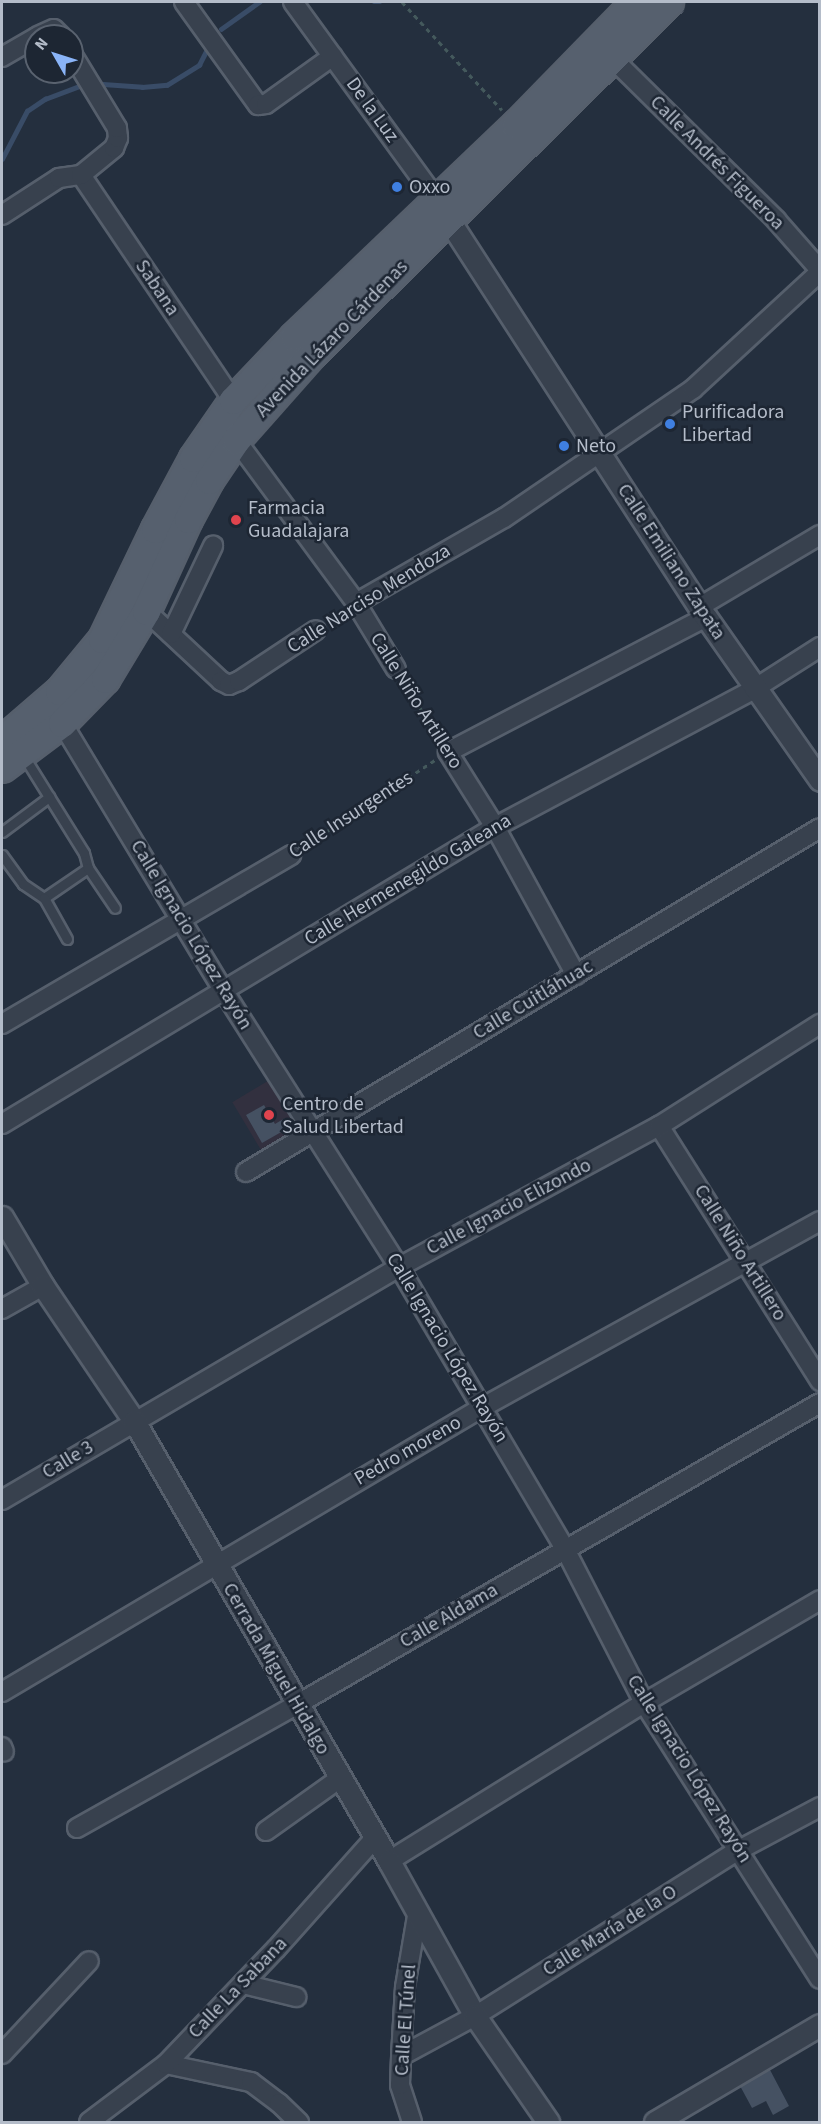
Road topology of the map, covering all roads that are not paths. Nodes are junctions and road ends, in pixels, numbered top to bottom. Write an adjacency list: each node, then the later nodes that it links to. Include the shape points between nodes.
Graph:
1 (184, 2): 6 (street, via 258,105 266,104)
2 (293, 2): 6 (street, De la Luz)
3 (635, 2): 11 (main road, Avenida Lázaro Cárdenas, via 516,124)
4 (669, 2): 8 (main road, Avenida Lázaro Cárdenas)
5 (24, 44): 7 (street)
6 (333, 56): 11 (street, De la Luz)
7 (2, 57)
8 (612, 58): 11 (main road, Avenida Lázaro Cárdenas); 13 (street, Calle Andrés Figueroa, via 776,220)
9 (84, 74): 10 (street, via 117,128 118,138 114,148)
10 (81, 175): 12 (street, via 59,178); 14 (street, Sabana)
11 (442, 210): 14 (main road, Avenida Lázaro Cárdenas, via 294,336); 15 (main road, Avenida Lázaro Cárdenas); 16 (street, Calle Emiliano Zapata)
12 (2, 215)
13 (819, 271): 16 (street, Calle Narciso Mendoza, via 693,388)
14 (233, 400): 28 (main road, Avenida Lázaro Cárdenas, via 193,458 102,639)
15 (236, 440): 19 (street, Calle Niño Artillero); 20 (main road, Avenida Lázaro Cárdenas, via 188,519)
16 (601, 452): 19 (street, Calle Narciso Mendoza, via 504,518); 21 (street, Calle Emiliano Zapata)
17 (819, 535): 21 (street)
18 (213, 546): 23 (street)
19 (356, 603): 25 (street, Calle Niño Artillero)
20 (146, 611): 23 (street, Calle Narciso Mendoza); 27 (main road, Avenida Lázaro Cárdenas, via 105,679)
21 (703, 612): 26 (street, Calle Emiliano Zapata); 31 (street, Calle Niño Artillero, via 448,752)
22 (316, 630): 23 (street, Calle Narciso Mendoza, via 229,685)
23 (171, 634)
24 (819, 646): 26 (street, Calle Hermenegildo Galeana)
25 (396, 669)
26 (754, 689): 29 (street, Calle Emiliano Zapata); 31 (street, Calle Hermenegildo Galeana)
27 (62, 723): 28 (main road, Avenida Lázaro Cárdenas); 39 (street, Calle Ignacio López Rayón)
28 (9, 754): 30 (lane)
29 (819, 780)
30 (49, 797): 33 (lane); 36 (lane, via 84,852)
31 (495, 827): 41 (street, Calle Niño Artillero); 42 (street, Calle Hermenegildo Galeana)
32 (819, 828): 41 (street, Calle Cuitláhuac)
33 (2, 831)
34 (2, 855): 37 (lane, via 23,884)
35 (291, 855): 39 (street, Calle Insurgentes)
36 (88, 868): 37 (lane); 38 (lane)
37 (44, 898): 40 (lane)
38 (115, 908)
39 (182, 920): 42 (street, Calle Ignacio López Rayón); 43 (street, Calle Insurgentes)
40 (67, 939)
41 (576, 975): 47 (street, Calle Cuitláhuac)
42 (223, 990): 45 (street, Calle Hermenegildo Galeana); 47 (street, Calle Ignacio López Rayón)
43 (2, 1024)
44 (819, 1024): 46 (street, Calle Ignacio Elizondo)
45 (2, 1124)
46 (659, 1126): 51 (street, Calle Niño Artillero); 52 (street, Calle Ignacio Elizondo)
47 (314, 1132): 48 (street, Calle Cuitláhuac); 52 (street, Calle Ignacio López Rayón)
48 (246, 1172)
49 (2, 1217): 53 (street, Cerrada Miguel Hidalgo)
50 (819, 1221): 51 (street, Pedro moreno)
51 (746, 1260): 55 (street, Calle Niño Artillero); 57 (street, Pedro moreno)
52 (399, 1267): 57 (street, Calle Ignacio López Rayón); 58 (street, Calle Ignacio Elizondo)
53 (43, 1286): 54 (street); 58 (street, Cerrada Miguel Hidalgo)
54 (2, 1309)
55 (819, 1381)
56 (819, 1403): 60 (street, Calle Aldama)
57 (483, 1407): 60 (street, Calle Ignacio López Rayón); 61 (street, Pedro moreno)
58 (134, 1421): 59 (street, Calle 3); 61 (street, Cerrada Miguel Hidalgo)
59 (2, 1500)
60 (564, 1549): 64 (street, Calle Ignacio López Rayón); 65 (street, Calle Aldama)
61 (215, 1564): 63 (street, Pedro moreno); 65 (street, Cerrada Miguel Hidalgo)
62 (819, 1600): 64 (street)
63 (2, 1692)
64 (644, 1703): 71 (street, Calle Ignacio López Rayón); 72 (street)
65 (296, 1705): 66 (street, Cerrada Miguel Hidalgo); 68 (street, Calle Aldama)
66 (339, 1779): 69 (street); 70 (street, Cerrada Miguel Hidalgo)
67 (819, 1807): 71 (street, Calle María de la O)
68 (76, 1828)
69 (266, 1831)
70 (374, 1839): 72 (street, Cerrada Miguel Hidalgo); 76 (street, Calle La Sabana)
71 (739, 1850): 75 (street, Calle Ignacio López Rayón); 78 (street, Calle María de la O)
72 (389, 1861): 73 (street, Cerrada Miguel Hidalgo)
73 (417, 1916): 78 (street, Cerrada Miguel Hidalgo); 81 (street, Calle El Túnel, via 405,1987)
74 (89, 1961): 80 (street)
75 (819, 1979)
76 (243, 1984): 77 (street); 82 (street, Calle La Sabana)
77 (297, 1997)
78 (475, 2016): 81 (street, Calle María de la O); 86 (street, Cerrada Miguel Hidalgo)
79 (819, 2025): 87 (street)
80 (2, 2054)
81 (401, 2056): 85 (street, Calle El Túnel, via 400,2085)
82 (166, 2064): 83 (street, Calle La Sabana); 84 (street, via 250,2082)
83 (89, 2122)
84 (299, 2122)
85 (412, 2122)
86 (548, 2122)
87 (655, 2122)

